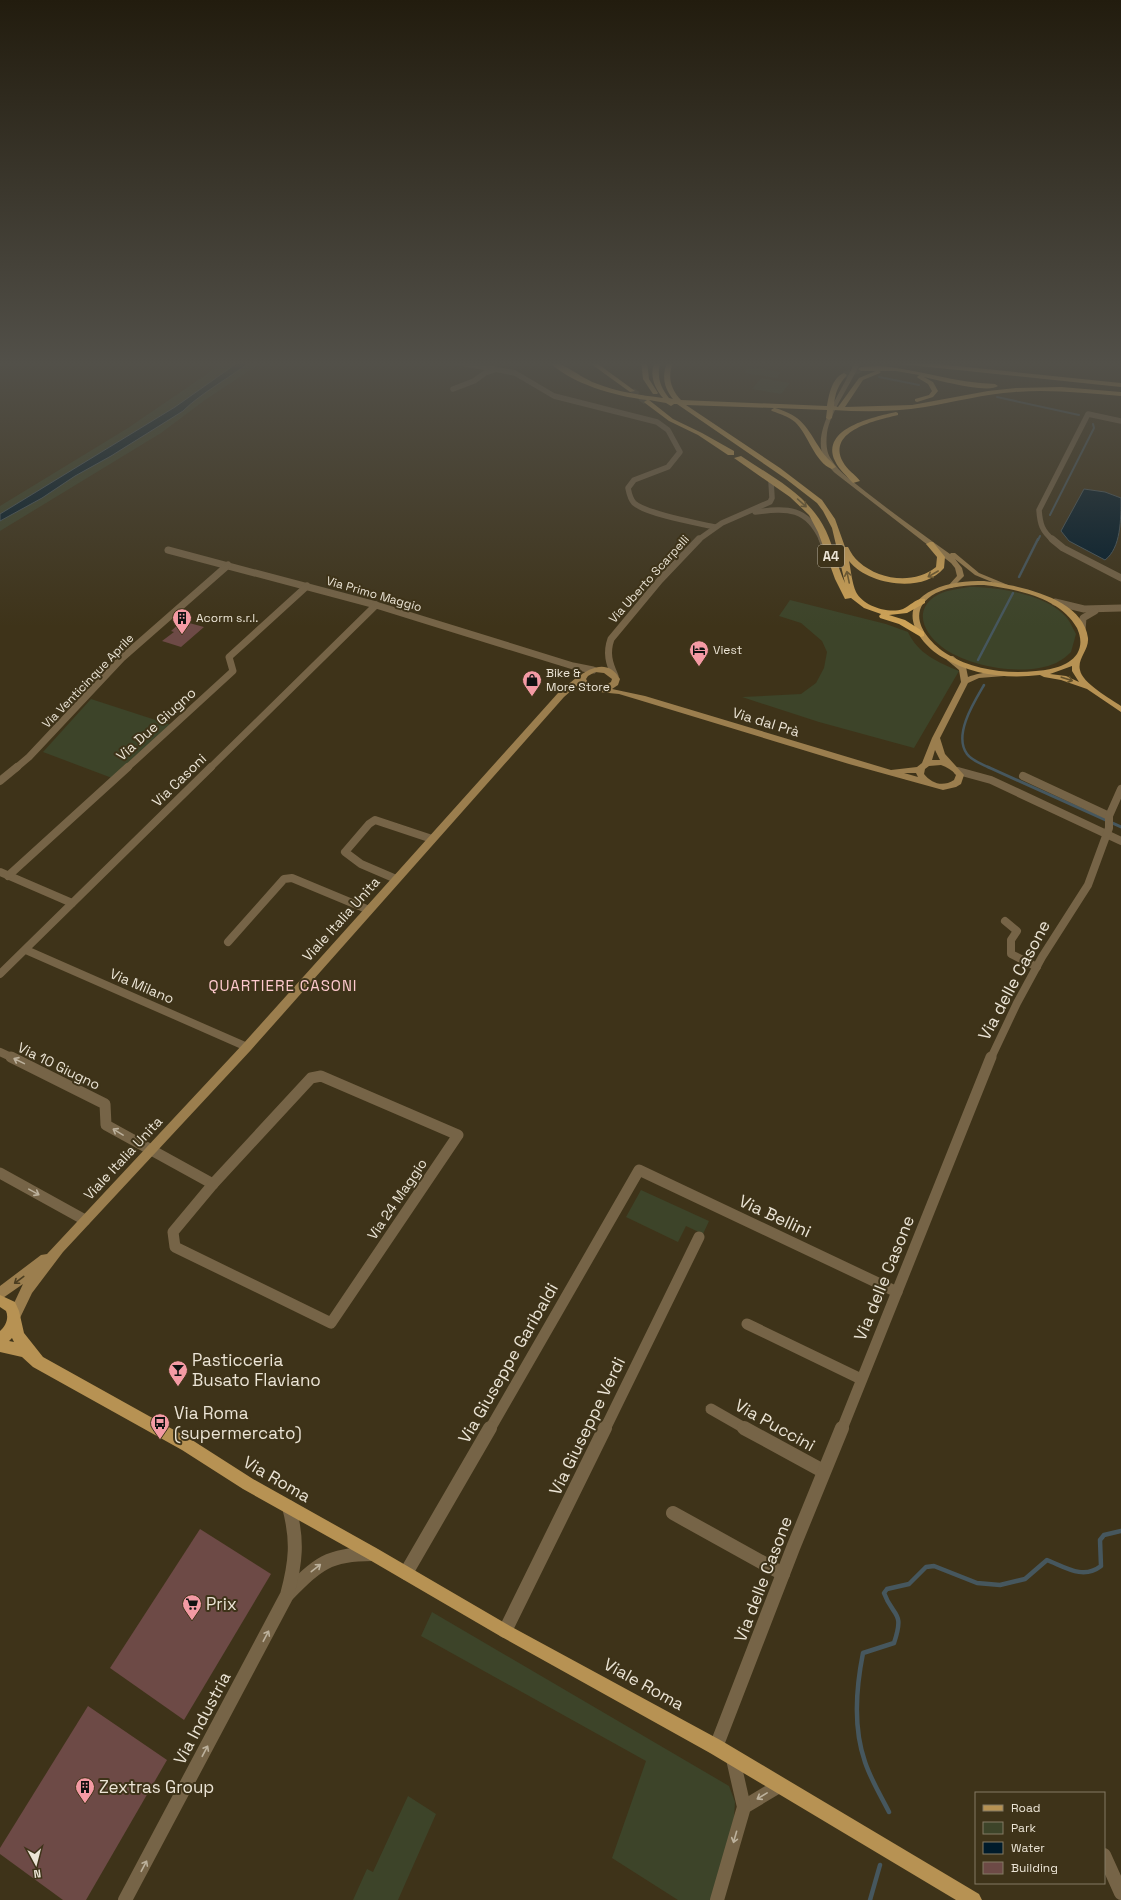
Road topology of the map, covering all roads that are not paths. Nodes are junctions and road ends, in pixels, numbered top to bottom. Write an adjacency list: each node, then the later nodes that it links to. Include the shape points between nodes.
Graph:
1 (679, 450): 13 (street, via 680,452 668,467 634,480 628,488 630,496 634,503 648,509)
2 (724, 450): 10 (highway, A4)
3 (749, 450): 14 (highway, via 815,497 834,521)
4 (818, 450): 9 (highway)
5 (824, 450): 9 (street)
6 (828, 450): 11 (street, via 833,461)
7 (836, 450): 11 (highway, via 840,464)
8 (1070, 450): 19 (street, via 1039,510 1040,525 1045,534 1063,548)
9 (832, 467): 15 (street)
10 (771, 481): 12 (street, Via Uberto Scarpelli, via 770,502); 17 (highway, A4, one-way to 17, via 796,497 811,512 820,527)
11 (856, 481): 21 (street, via 977,574)
12 (742, 514): 13 (street, Via Uberto Scarpelli); 17 (street, Via Uberto Scarpelli, via 788,511 803,516 812,522)
13 (715, 528): 31 (street, Via Uberto Scarpelli, via 668,572 610,639)
14 (841, 543): 15 (highway, one-way to 14, via 941,557 940,568 931,576 898,581 864,571 852,560); 23 (highway, A4, one-way to 14, via 908,610 895,612 873,609 862,603 854,596 850,587)
15 (930, 544): 22 (street, via 949,557 961,571 961,576)
16 (168, 550): 18 (street, Via Primo Maggio)
17 (831, 558): 30 (highway, A4, via 842,586 851,600 868,611 902,622)
18 (228, 565): 20 (street, Via Primo Maggio); 52 (street, Via Venticinque Aprile, via 122,658 29,757)
19 (1121, 580)
20 (306, 586): 26 (street, Via Primo Maggio); 58 (street, Via Due Giugno, via 229,657 233,671)
21 (1006, 586): 22 (main road, via 976,583); 24 (main road)
22 (950, 587): 23 (main road, via 932,593)
23 (922, 601): 30 (main road, via 915,619)
24 (1051, 601): 28 (street, via 1076,608); 29 (main road, via 1071,615)
25 (1121, 604): 28 (street)
26 (376, 605): 34 (street, Via Primo Maggio); 60 (street, Via Casoni)
27 (1121, 608): 28 (street)
28 (1106, 609): 29 (street, via 1085,616)
29 (1082, 630): 33 (main road, via 1084,647)
30 (921, 634): 32 (main road)
31 (607, 656): 35 (street, Via Uberto Scarpelli); 39 (street)
32 (946, 656): 36 (main road, via 973,667); 40 (street, via 963,669)
33 (1077, 659): 37 (main road, via 1062,668); 42 (main road, via 1075,671)
34 (573, 666): 35 (street, Via Primo Maggio); 38 (street, Via Primo Maggio)
35 (595, 670): 38 (street, Viale Italia Unita); 39 (street, Via dal Prà, via 608,672)
36 (1008, 674): 37 (main road); 40 (street, via 984,675)
37 (1035, 674): 42 (main road, one-way to 42, via 1064,678)
38 (584, 675): 41 (street, via 584,685); 43 (street, Viale Italia Unita)
39 (615, 678): 41 (street, via 616,683 609,688); 44 (street, Via dal Prà)
40 (965, 682): 46 (street)
41 (595, 690): 43 (street); 44 (street, Via dal Prà)
42 (1096, 693): 45 (main road)
43 (561, 695): 56 (street, Viale Italia Unita)
44 (642, 698): 49 (street, Via dal Prà)
45 (1121, 710)
46 (936, 738): 47 (street, via 941,755); 48 (street)
47 (949, 765): 48 (street, via 937,762); 50 (street)
48 (923, 767): 49 (street, Via dal Prà); 53 (street, via 922,777)
49 (882, 771): 53 (street, Via dal Prà)
50 (959, 775): 53 (street, via 954,785 948,787); 55 (street, via 982,777)
51 (1023, 776): 55 (street)
52 (0, 781)
53 (929, 783)
54 (1121, 789): 55 (street, Via delle Casone)
55 (1108, 824): 57 (street); 65 (street, Via delle Casone, via 1088,885)
56 (432, 839): 59 (street, Viale Italia Unita); 59 (street, via 375,820 345,852 347,856)
57 (1121, 840)
58 (4, 874): 60 (street)
59 (396, 879): 61 (street, Viale Italia Unita)
60 (72, 903): 64 (street, Via Casoni)
61 (369, 910): 63 (street, via 292,878 284,879); 67 (street, Viale Italia Unita)
62 (1006, 920): 65 (street, via 1018,931 1011,940 1011,954)
63 (228, 942)
64 (26, 950): 66 (street, Via Casoni); 67 (street, Via Milano)
65 (1037, 967): 76 (street, Via delle Casone, via 986,1069)
66 (0, 974)
67 (247, 1047): 69 (street, Viale Italia Unita)
68 (0, 1052): 69 (street, Via 10 Giugno, one-way to 68, via 106,1125 105,1104)
69 (151, 1151): 72 (street); 73 (street, Viale Italia Unita)
70 (639, 1170): 76 (street, Via Bellini); 90 (street, Via Giuseppe Garibaldi)
71 (0, 1173): 73 (street, one-way to 73)
72 (213, 1184): 72 (street, Via 24 Maggio, via 311,1078 321,1076 458,1135 331,1323 175,1247 173,1232)
73 (85, 1220): 75 (street, Viale Italia Unita)
74 (699, 1237): 93 (street, Via Giuseppe Verdi)
75 (59, 1248): 77 (street, Viale Italia Unita, one-way to 77); 79 (street, Viale Italia Unita, via 26,1290)
76 (897, 1292): 84 (street, Via delle Casone)
77 (0, 1294)
78 (0, 1301): 79 (main road, Via Roma, via 8,1303)
79 (14, 1318): 81 (main road, via 8,1333); 83 (main road, Via Roma, via 19,1338)
80 (748, 1324): 84 (street)
81 (0, 1340)
82 (0, 1344): 83 (main road, Via Roma, via 25,1351)
83 (38, 1362): 87 (main road, Via Roma, via 187,1445)
84 (861, 1379): 86 (street, Via delle Casone)
85 (711, 1409): 86 (street, Via Puccini)
86 (824, 1471): 91 (street, Via delle Casone)
87 (289, 1507): 89 (main road, Via Roma); 92 (street, Via Industria, via 296,1532 297,1557)
88 (673, 1513): 91 (street)
89 (373, 1554): 90 (main road, Viale Roma); 92 (street, Via Industria, one-way to 89, via 312,1571 331,1558)
90 (406, 1573): 93 (main road, Viale Roma)
91 (783, 1574): 94 (street, Via delle Casone)
92 (287, 1595): 100 (street, Via Industria, one-way to 92)
93 (506, 1631): 94 (main road, Viale Roma)
94 (716, 1748): 95 (main road, Viale Roma)
95 (733, 1758): 96 (main road, Viale Roma); 97 (street)
96 (779, 1786): 97 (street, one-way to 97); 102 (main road, Viale Roma)
97 (744, 1807): 101 (street, one-way to 101)
98 (1105, 1857): 99 (street)
99 (1121, 1893)
100 (125, 1900)
101 (717, 1900)
102 (973, 1900)

